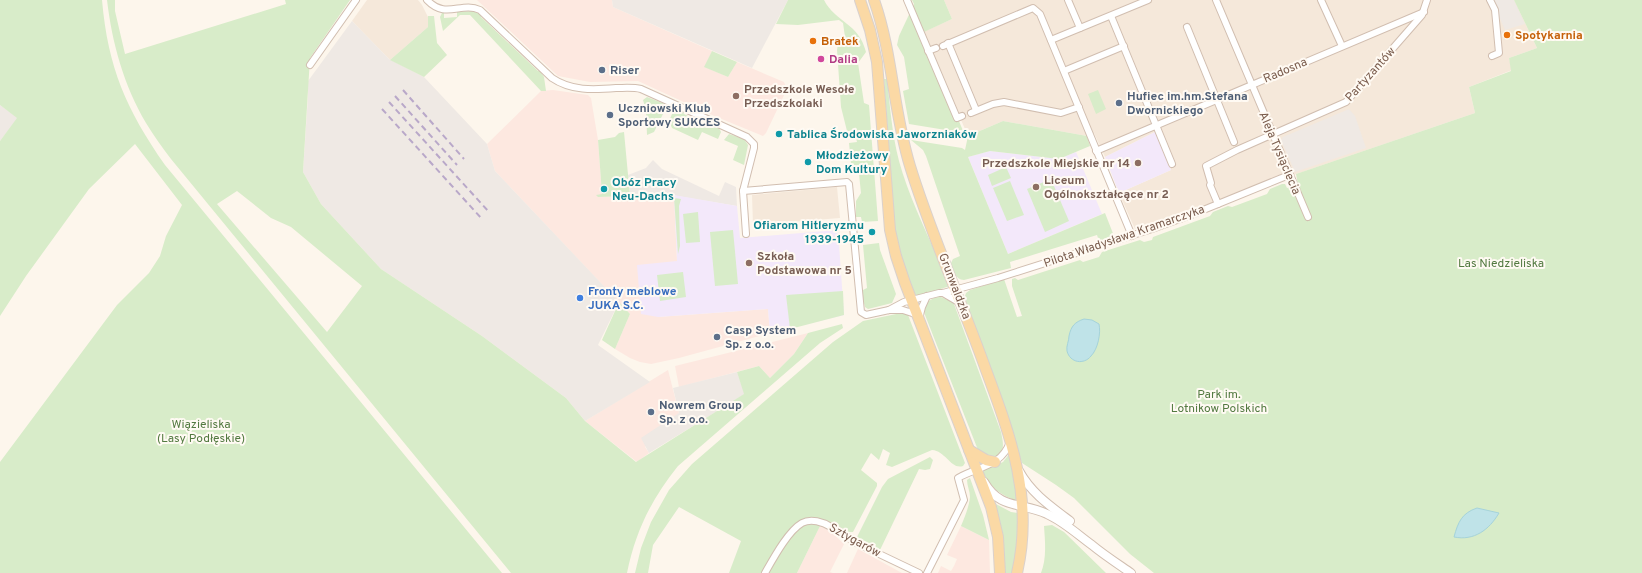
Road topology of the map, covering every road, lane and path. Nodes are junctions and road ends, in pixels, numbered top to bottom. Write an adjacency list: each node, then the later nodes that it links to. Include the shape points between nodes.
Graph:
1 (356, 0): 22 (street)
2 (427, 0): 34 (street, via 439,9 480,10 552,78 563,85 591,89 641,89 747,137 754,144 754,148)
3 (860, 0): 42 (main road, via 877,62 890,230 896,256)
4 (874, 0): 39 (main road, Grunwaldzka, via 887,46 904,148)
5 (907, 0): 20 (street)
6 (1068, 0): 15 (street)
7 (1148, 0): 13 (street)
8 (1216, 0): 24 (street, Aleja Tysiąclecia)
9 (1322, 0): 19 (street)
10 (1427, 0): 12 (street, Partyzantów)
11 (1490, 0): 21 (street, via 1495,10 1499,53)
12 (1424, 12): 19 (street, Radosna); 29 (street, Partyzantów, via 1346,102)
13 (1111, 16): 15 (street); 18 (street)
14 (1187, 27): 25 (street)
15 (1080, 28): 16 (street)
16 (1051, 40): 17 (street, via 1040,14 1033,8); 23 (street)
17 (942, 46): 20 (street); 26 (street, via 973,112 1004,102 1061,113)
18 (1124, 46): 23 (street); 28 (street)
19 (1342, 46): 24 (street, Radosna)
20 (928, 51): 27 (street, via 957,118)
21 (1492, 56)
22 (310, 65)
23 (1064, 71): 26 (street)
24 (1251, 84): 25 (street, Radosna); 29 (street, Aleja Tysiąclecia)
25 (1216, 99): 28 (street, Radosna); 30 (street)
26 (1079, 107): 31 (street)
27 (962, 116)
28 (1157, 125): 31 (street, Radosna); 32 (street)
29 (1272, 135): 33 (street, Aleja Tysiąclecia); 35 (street, Partyzantów, via 1206,166)
30 (1234, 142)
31 (1096, 151): 38 (street)
32 (1172, 164)
33 (1289, 174): 35 (street, Pilota Władysława Kramarczyka); 36 (street, Aleja Tysiąclecia)
34 (742, 191): 37 (street); 44 (street, via 847,182 850,184 859,306 862,314 866,315)
35 (1218, 204): 38 (street, Pilota Władysława Kramarczyka)
36 (1308, 217)
37 (746, 234)
38 (1132, 236): 39 (street, Pilota Władysława Kramarczyka)
39 (956, 289): 40 (street, Pilota Władysława Kramarczyka); 43 (main road, Grunwaldzka)
40 (943, 293): 41 (street, Pilota Władysława Kramarczyka); 43 (street)
41 (927, 296): 42 (street, Pilota Władysława Kramarczyka); 45 (street)
42 (912, 300): 44 (street, Pilota Władysława Kramarczyka); 45 (main road)
43 (962, 304): 46 (main road, Grunwaldzka)
44 (889, 310): 45 (street, via 906,310)
45 (918, 317): 47 (main road)
46 (1011, 441): 48 (street, via 1005,454); 50 (main road, Grunwaldzka)
47 (969, 450): 48 (main road); 49 (main road)
48 (994, 462): 49 (street)
49 (977, 470): 51 (street, via 995,496 1004,503); 54 (street, via 958,478 964,500); 55 (main road, via 997,530)
50 (1018, 470): 51 (main road, Grunwaldzka); 57 (street, via 1043,501 1112,554)
51 (1023, 507): 56 (main road, Grunwaldzka, via 1022,542); 57 (street, via 1041,511 1064,524)
52 (764, 573): 53 (street, Sztygarów, via 791,533 801,523 814,521 825,523 852,541)
53 (919, 573)
54 (927, 573)
55 (1000, 573)
56 (1017, 573)
57 (1131, 573)

